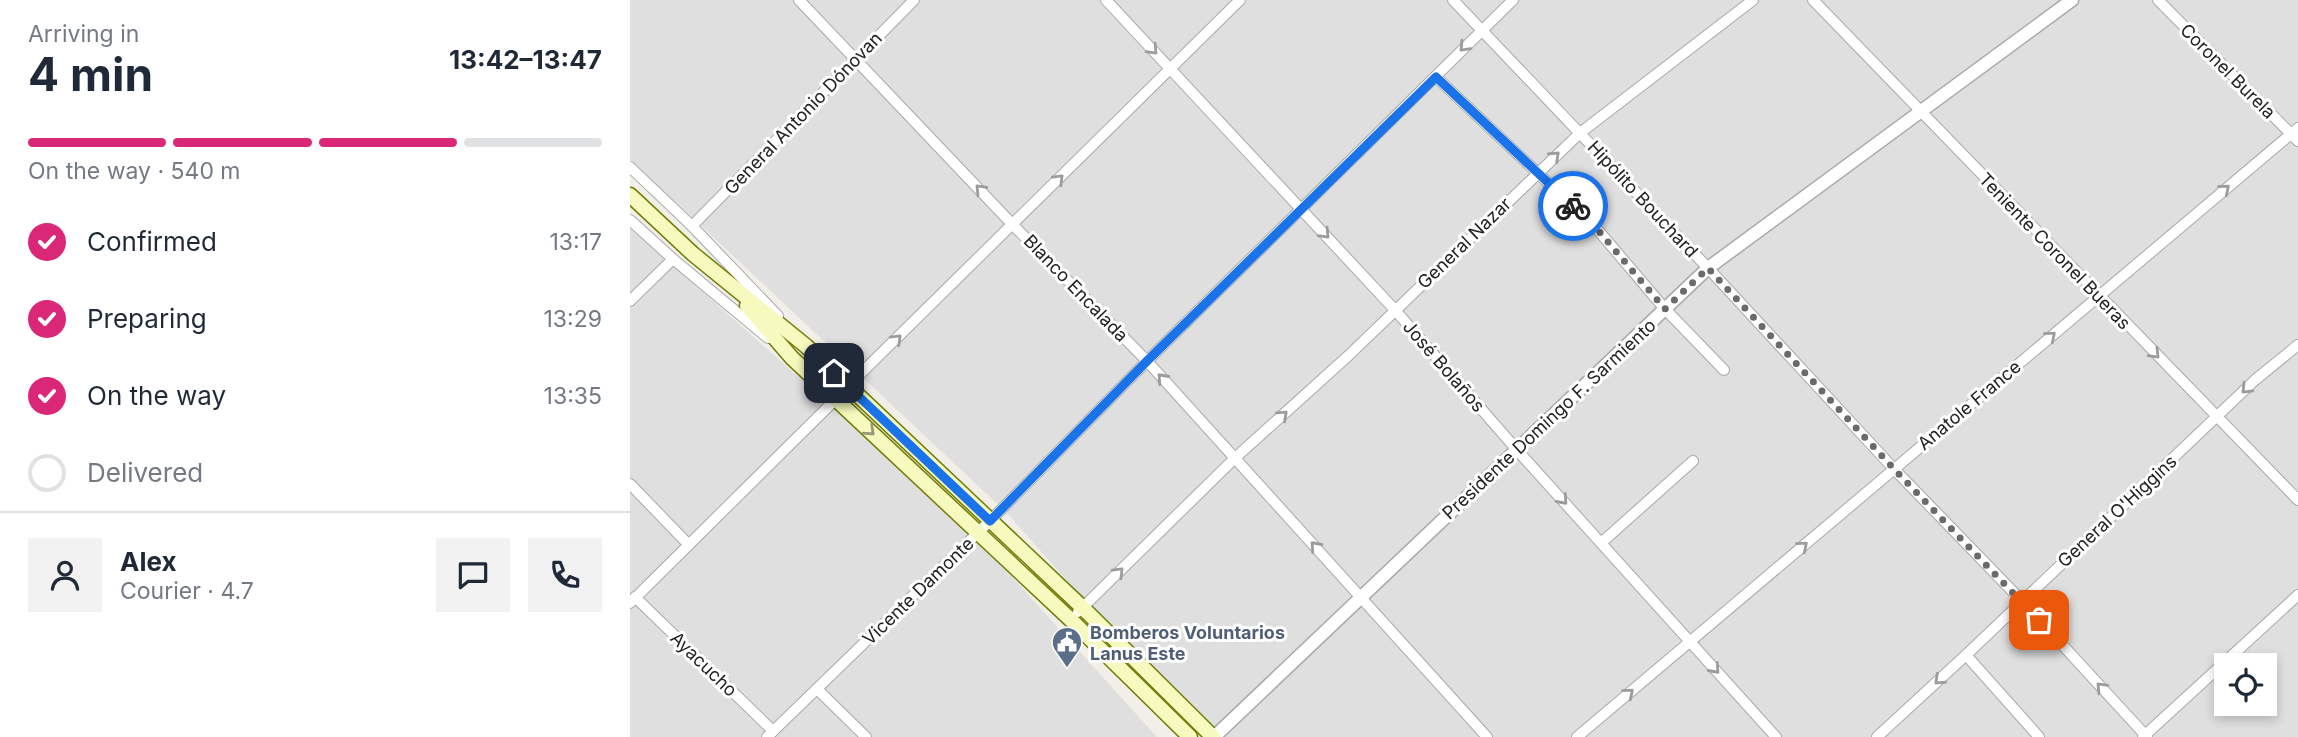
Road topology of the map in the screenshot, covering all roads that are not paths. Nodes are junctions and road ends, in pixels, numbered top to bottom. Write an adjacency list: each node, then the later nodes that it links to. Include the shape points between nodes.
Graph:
1 (799, 0): 12 (street, Blanco Encalada)
2 (914, 0): 12 (street, General Antonio Dónovan)
3 (1106, 0): 13 (street, José Bolaños, one-way to 13)
4 (1240, 0): 13 (street)
5 (1453, 0): 11 (street, Hipólito Bouchard)
6 (1513, 0): 11 (street, Vicente Damonte)
7 (1753, 0): 16 (street, General Nazar)
8 (1813, 0): 15 (street, Teniente Coronel Bueras)
9 (2072, 0): 15 (street, Presidente Domingo F. Sarmiento)
10 (2158, 0): 17 (street, Coronel Burela)
11 (1481, 30): 14 (street, Vicente Damonte, one-way to 14); 16 (street, Hipólito Bouchard)
12 (854, 59): 23 (street, Blanco Encalada, one-way to 12); 24 (street, General Antonio Dónovan)
13 (1171, 68): 21 (street, José Bolaños); 23 (street, one-way to 13)
14 (1436, 77): 19 (street); 21 (street, Vicente Damonte)
15 (1920, 112): 26 (street, Presidente Domingo F. Sarmiento); 28 (street, Teniente Coronel Bueras)
16 (1580, 133): 19 (street, General Nazar, one-way to 16); 26 (street, Hipólito Bouchard)
17 (2295, 135): 28 (street, Anatole France, one-way to 17)
18 (630, 167): 24 (street)
19 (1538, 172): 30 (street, via 1597,229); 31 (street, General Nazar)
20 (630, 195): 27 (main road)
21 (1303, 209): 31 (street, José Bolaños, one-way to 31); 35 (street, Vicente Damonte)
22 (630, 220): 25 (street)
23 (1013, 225): 35 (street, Blanco Encalada); 37 (street, one-way to 23)
24 (692, 226): 33 (street)
25 (673, 259): 29 (street); 34 (street)
26 (1708, 268): 30 (street, Presidente Domingo F. Sarmiento); 43 (street, Hipólito Bouchard)
27 (720, 276): 33 (main road); 34 (main road)
28 (2098, 296): 39 (street, Teniente Coronel Bueras, one-way to 39); 43 (street, Anatole France, one-way to 28)
29 (630, 301)
30 (1665, 309): 36 (street); 40 (street, Presidente Domingo F. Sarmiento)
31 (1395, 310): 40 (street, José Bolaños); 41 (street, General Nazar, one-way to 31)
32 (2298, 345): 39 (street, General O'Higgins, one-way to 39)
33 (806, 346): 37 (main road)
34 (792, 358): 38 (main road)
35 (1147, 361): 41 (street, Blanco Encalada, one-way to 35); 46 (street, Vicente Damonte)
36 (1724, 370)
37 (848, 386): 46 (main road)
38 (835, 399): 47 (main road, one-way to 47); 49 (street)
39 (2217, 418): 45 (street, Teniente Coronel Bueras); 53 (street, General O'Higgins)
40 (1517, 450): 48 (street, José Bolaños, one-way to 48); 51 (street, Presidente Domingo F. Sarmiento)
41 (1235, 458): 51 (street, Blanco Encalada, one-way to 41); 54 (street, General Nazar, one-way to 41)
42 (1693, 461): 48 (street)
43 (1894, 469): 53 (street, Hipólito Bouchard); 56 (street, Anatole France, one-way to 43)
44 (630, 484): 49 (street)
45 (2298, 500)
46 (990, 521): 47 (street, Vicente Damonte); 54 (main road)
47 (978, 533): 55 (main road); 58 (street, Vicente Damonte)
48 (1601, 543): 56 (street, José Bolaños)
49 (689, 545): 52 (street)
50 (2298, 595): 60 (street)
51 (1361, 597): 63 (street, Presidente Domingo F. Sarmiento); 64 (street, Blanco Encalada)
52 (633, 600): 59 (street, Ayacucho)
53 (2022, 601): 57 (street, General O'Higgins); 60 (street, Hipólito Bouchard, one-way to 53)
54 (1083, 608): 55 (street, General Nazar); 63 (main road)
55 (1070, 619): 62 (main road)
56 (1690, 641): 65 (street, Anatole France, one-way to 56); 66 (street, José Bolaños, one-way to 66)
57 (1966, 655): 67 (street, General O'Higgins, one-way to 67); 68 (street)
58 (817, 689): 59 (street, Vicente Damonte); 61 (street)
59 (770, 734)
60 (2145, 736)
61 (866, 737)
62 (1190, 737)
63 (1213, 737)
64 (1487, 737)
65 (1577, 737)
66 (1776, 737)
67 (1877, 737)
68 (2039, 737)

